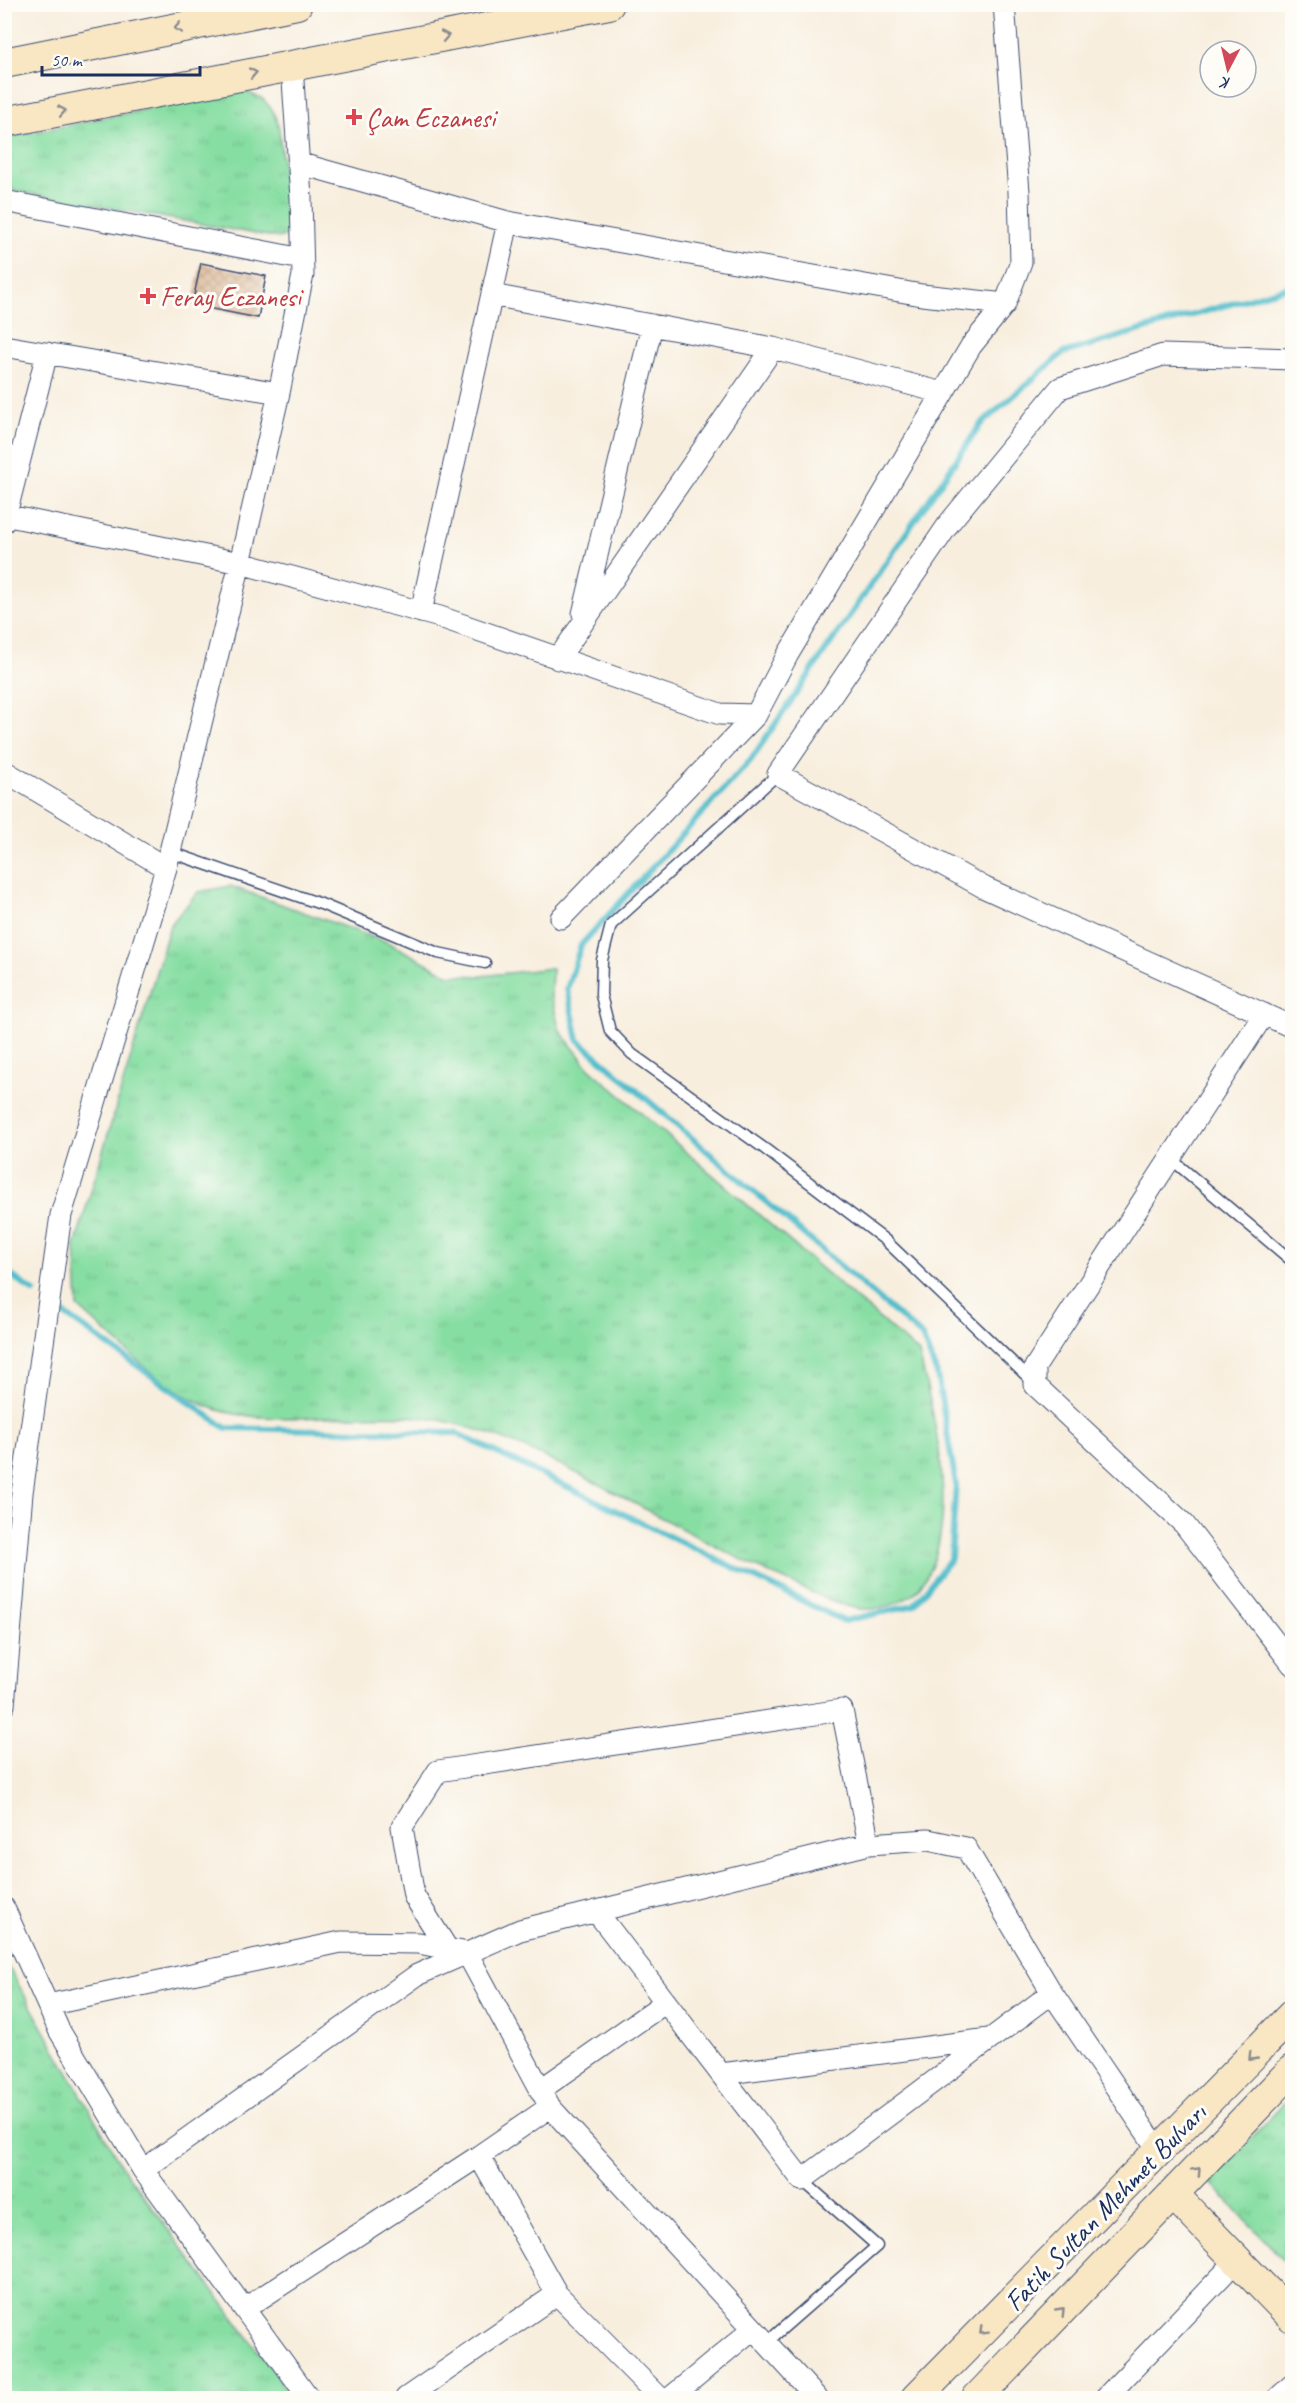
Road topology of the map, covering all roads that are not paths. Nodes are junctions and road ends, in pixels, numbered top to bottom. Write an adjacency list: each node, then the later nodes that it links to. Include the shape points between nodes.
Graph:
1 (297, 4): 4 (street)
2 (609, 4): 6 (street, one-way to 2)
3 (1004, 4): 13 (street, via 1021,262)
4 (250, 9): 5 (street, one-way to 5)
5 (4, 63)
6 (292, 66): 7 (street, one-way to 6); 8 (street)
7 (4, 122)
8 (298, 163): 10 (street); 11 (street)
9 (4, 201): 11 (street)
10 (508, 222): 12 (street); 13 (street, via 922,295)
11 (302, 259): 19 (street, via 303,275)
12 (492, 295): 14 (street); 23 (street)
13 (1005, 304): 20 (street, via 971,346)
14 (652, 325): 16 (street); 24 (street)
15 (4, 346): 17 (street)
16 (773, 348): 20 (street); 24 (street)
17 (47, 353): 19 (street); 21 (street)
18 (1293, 359): 28 (street, via 1163,355 1060,388 950,522)
19 (279, 393): 22 (street)
20 (943, 393): 26 (street, via 786,656)
21 (5, 517): 22 (street)
22 (240, 563): 23 (street); 29 (street)
23 (421, 612): 25 (street)
24 (580, 627): 25 (street)
25 (558, 659): 26 (street, via 720,714)
26 (756, 715): 30 (street)
27 (4, 771): 29 (street)
28 (778, 774): 32 (street, via 985,888); 36 (lane, via 611,925 602,960 601,995 610,1031 632,1054 885,1240)
29 (168, 860): 31 (lane, via 321,904 438,952); 38 (street, via 62,1215 22,1493)
30 (561, 918)
31 (485, 963)
32 (1264, 1014): 33 (street); 34 (street)
33 (1293, 1027)
34 (1170, 1158): 35 (lane); 36 (street, via 1035,1367)
35 (1293, 1262)
36 (1035, 1385): 37 (street, via 1184,1524)
37 (1293, 1664)
38 (4, 1705)
39 (869, 1844): 41 (street); 42 (street, via 842,1710 438,1771 402,1827 414,1896); 43 (street, via 928,1840 966,1848)
40 (4, 1908): 45 (street)
41 (596, 1911): 42 (street, via 520,1930); 44 (street)
42 (456, 1954): 45 (street, via 419,1943 341,1942); 50 (street); 53 (street, via 417,1975)
43 (1052, 1993): 47 (street); 51 (street)
44 (666, 2002): 49 (street); 50 (street)
45 (48, 2005): 53 (street)
46 (1293, 2015): 51 (street, Fatih Sultan Mehmet Bulvarı, one-way to 51)
47 (989, 2039): 49 (street); 54 (street)
48 (1293, 2070): 55 (street, Fatih Sultan Mehmet Bulvarı, one-way to 48)
49 (721, 2073): 54 (street)
50 (545, 2098): 52 (street); 60 (street)
51 (1159, 2151): 67 (street, Fatih Sultan Mehmet Bulvarı, one-way to 67)
52 (479, 2156): 57 (street); 58 (street)
53 (143, 2170): 58 (street)
54 (802, 2180): 60 (lane, via 877,2246)
55 (1174, 2195): 56 (street); 68 (street, Fatih Sultan Mehmet Bulvarı, one-way to 55)
56 (1237, 2260): 59 (street); 69 (street)
57 (557, 2294): 63 (street); 64 (street)
58 (243, 2309): 62 (street)
59 (1293, 2317)
60 (760, 2336): 65 (street); 66 (street)
61 (1293, 2385): 70 (street)
62 (309, 2398)
63 (406, 2398)
64 (660, 2398)
65 (670, 2398)
66 (817, 2398)
67 (916, 2398)
68 (977, 2398)
69 (1105, 2398)
70 (1278, 2398)

